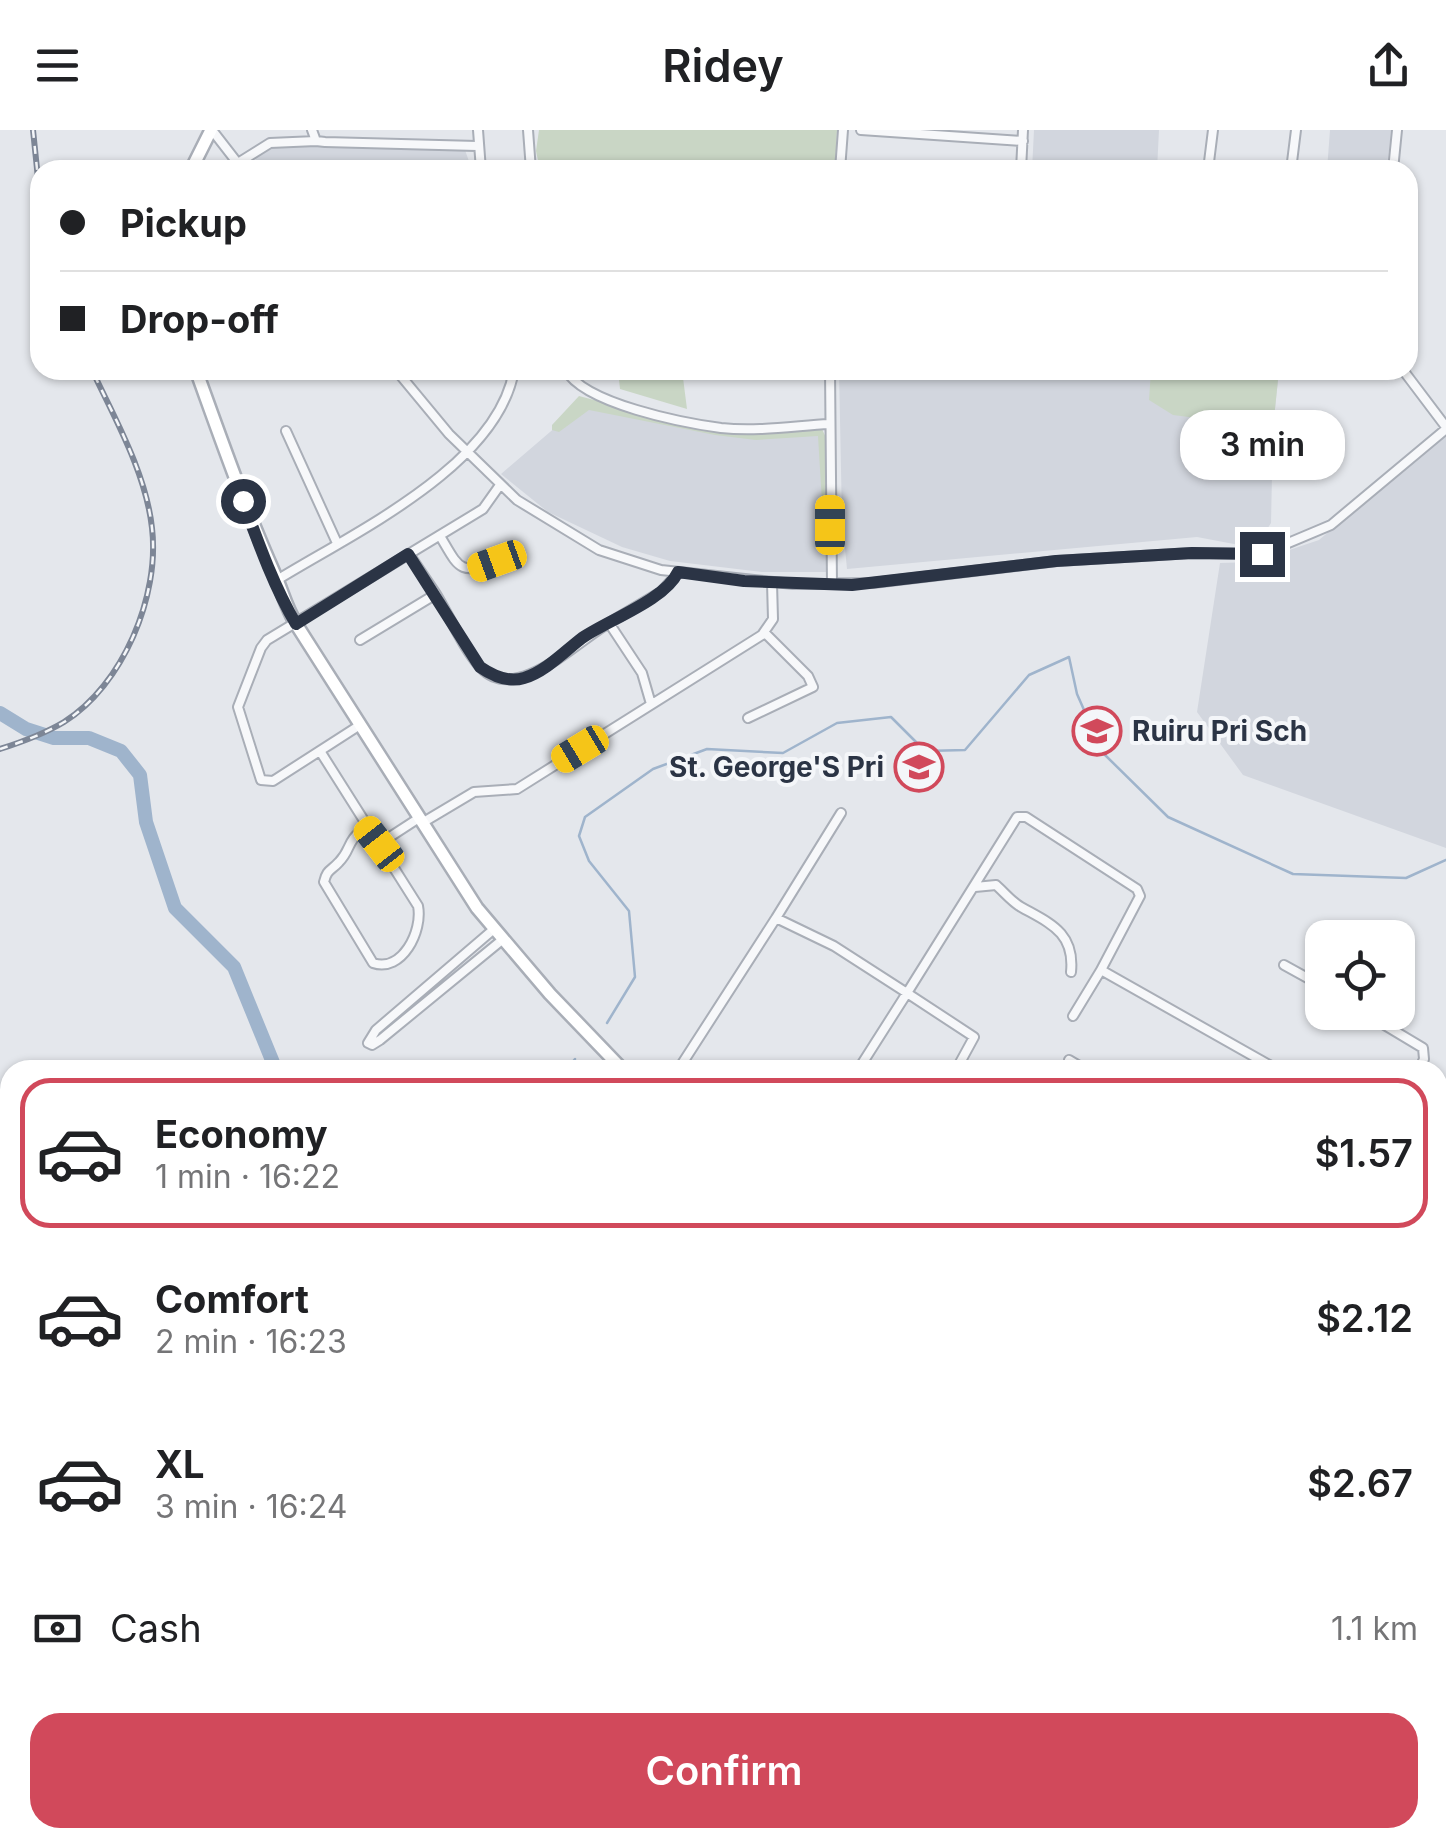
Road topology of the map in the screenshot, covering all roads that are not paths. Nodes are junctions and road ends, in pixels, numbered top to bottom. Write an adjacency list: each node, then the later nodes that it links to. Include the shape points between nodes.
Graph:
1 (211, 130): 15 (main road); 16 (street)
2 (312, 130): 12 (street)
3 (478, 130): 14 (street)
4 (528, 130): 19 (street)
5 (842, 130): 20 (street)
6 (860, 130): 11 (street)
7 (1023, 130): 13 (street)
8 (1213, 130): 22 (street)
9 (1296, 130): 23 (street)
10 (1397, 130): 24 (street)
11 (936, 133): 13 (street)
12 (316, 141): 14 (street); 17 (street, via 270,143)
13 (1022, 141): 21 (street)
14 (477, 146): 18 (street)
15 (196, 160)
16 (235, 160)
17 (248, 160)
18 (479, 160)
19 (530, 160)
20 (840, 160)
21 (1021, 160)
22 (1209, 160)
23 (1292, 160)
24 (1394, 160)
25 (200, 380): 41 (main road)
26 (404, 380): 34 (street)
27 (511, 380): 34 (street, via 504,404)
28 (574, 380): 31 (street, via 583,390 686,421 756,429)
29 (830, 380): 31 (street)
30 (1410, 380): 32 (street)
31 (829, 424): 43 (street)
32 (1446, 428): 43 (street, via 1332,525 1262,554 1056,561)
33 (286, 431): 37 (street)
34 (468, 450): 35 (street); 37 (street)
35 (500, 484): 36 (street, via 490,503); 40 (street, via 599,550)
36 (440, 536): 38 (street); 39 (street, via 458,566 472,570)
37 (337, 543): 41 (street)
38 (408, 554): 44 (street); 46 (street)
39 (497, 561)
40 (678, 572): 42 (street); 45 (street, via 661,592)
41 (277, 580): 46 (main road)
42 (772, 582): 43 (street); 47 (street, via 772,619)
43 (832, 584)
44 (436, 594): 45 (street, via 480,667 504,679 528,678); 48 (street)
45 (608, 622): 49 (street, via 642,673)
46 (296, 624): 51 (main road); 52 (street, via 261,648 238,706 261,780 272,781)
47 (765, 633): 49 (street); 50 (street, via 813,687)
48 (360, 640)
49 (652, 704): 54 (street, via 517,789 474,792)
50 (748, 718)
51 (361, 725): 52 (street); 54 (main road)
52 (320, 752): 55 (street)
53 (842, 813): 58 (street)
54 (421, 821): 56 (street); 59 (main road)
55 (366, 828): 56 (street); 56 (street, via 351,838 324,882 378,966 409,947 420,916)
56 (379, 844)
57 (975, 887): 63 (street, via 1017,818 1026,817 1121,879 1136,889 1139,902); 64 (street, via 996,885 1018,906 1052,922 1072,959); 66 (street)
58 (776, 918): 66 (street); 70 (street)
59 (498, 935): 60 (street); 62 (street); 69 (main road)
60 (462, 958): 62 (street); 62 (street, via 368,1043)
61 (1284, 965): 65 (street)
62 (469, 967)
63 (1101, 970): 67 (street); 73 (street)
64 (1071, 972)
65 (1305, 977)
66 (907, 993): 71 (street); 72 (street, via 972,1033)
67 (1072, 1016)
68 (1393, 1030): 74 (street, via 1423,1048)
69 (614, 1060)
70 (684, 1060)
71 (864, 1060)
72 (962, 1060)
73 (1260, 1060)
74 (1424, 1060)

